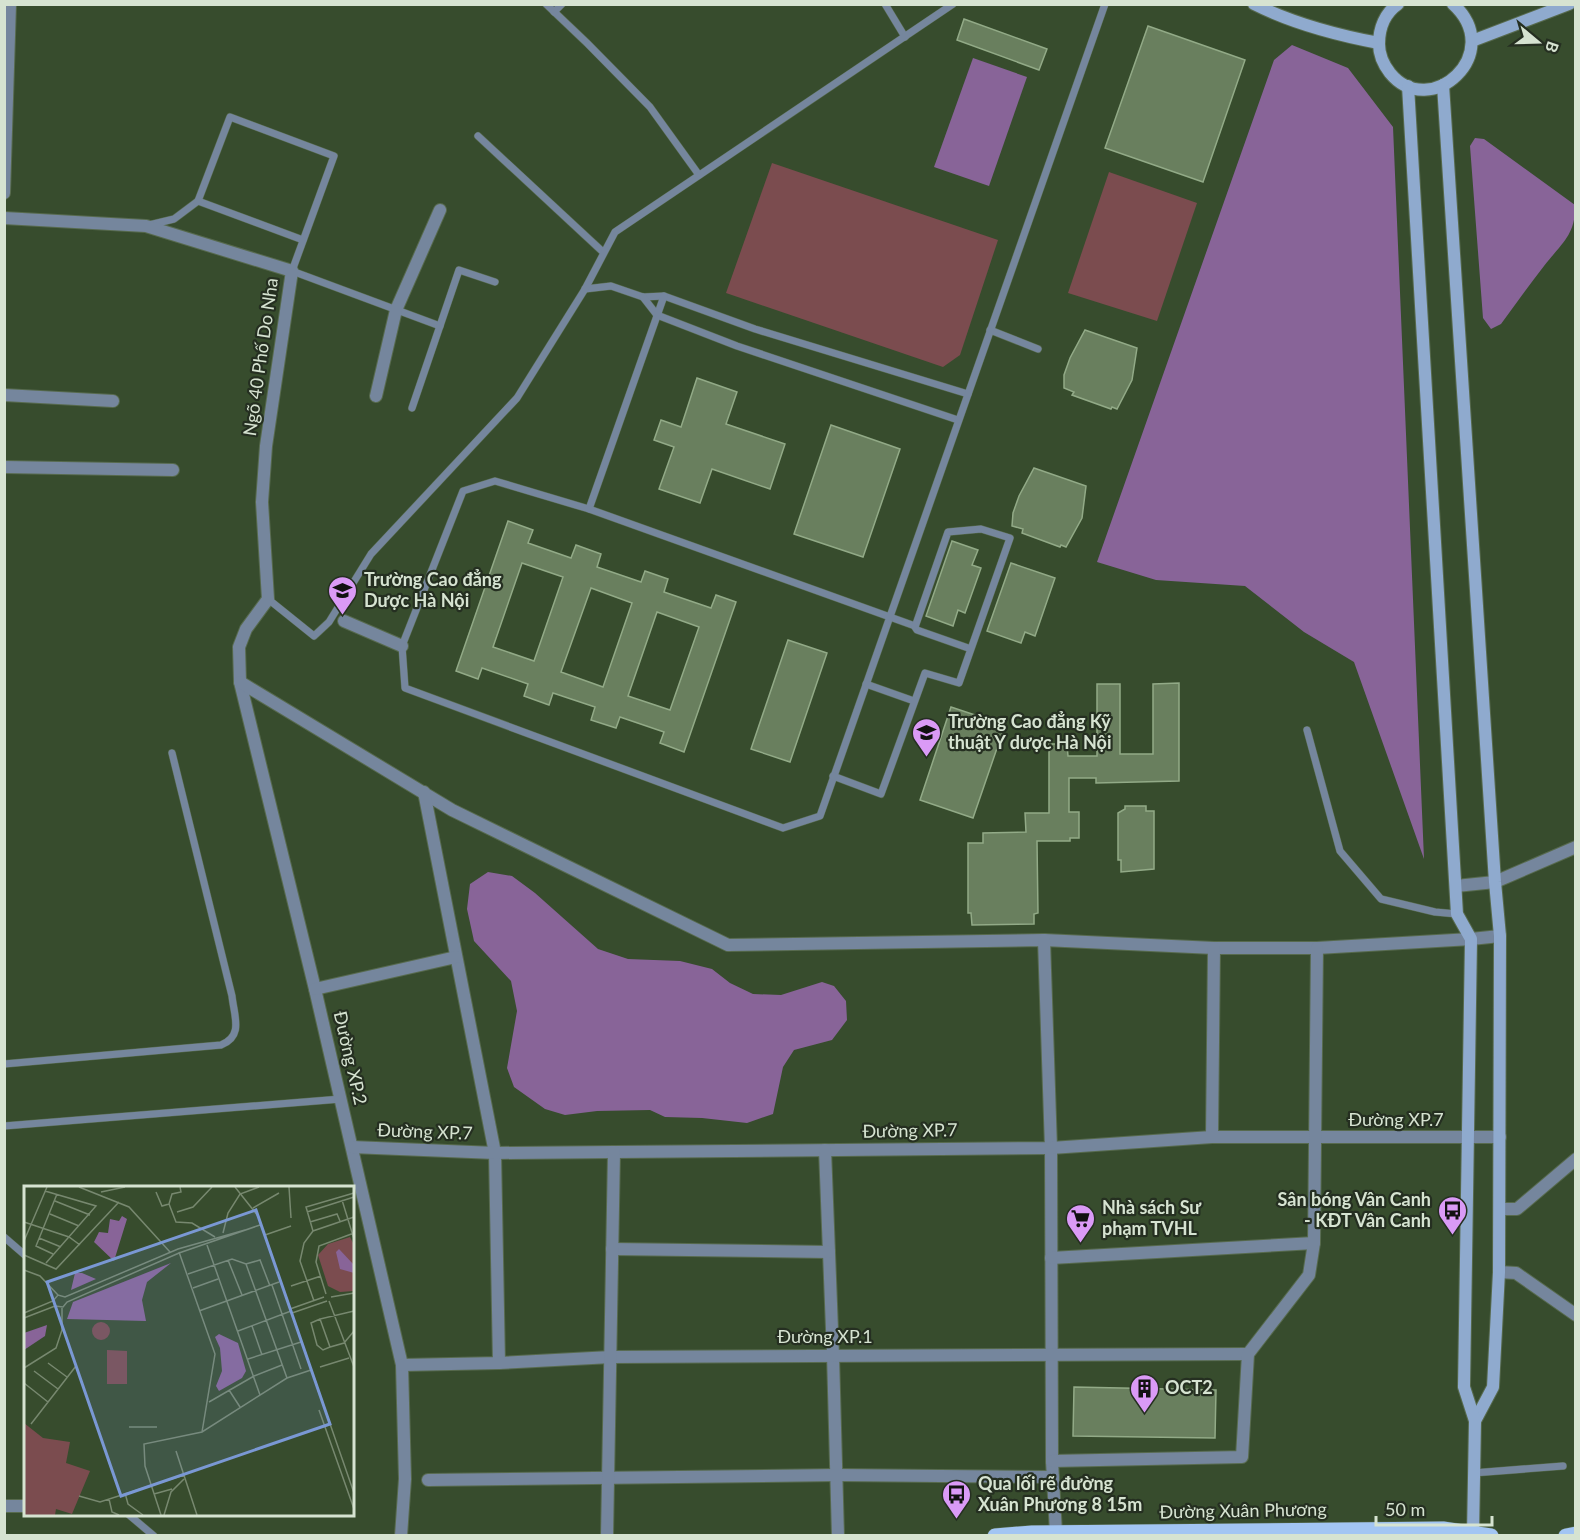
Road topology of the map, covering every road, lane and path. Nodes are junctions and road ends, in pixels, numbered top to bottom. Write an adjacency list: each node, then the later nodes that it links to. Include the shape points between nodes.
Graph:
1 (10, 4): 12 (street)
2 (546, 4): 11 (lane)
3 (562, 4): 11 (lane)
4 (885, 4): 13 (lane)
5 (952, 4): 13 (lane)
6 (1105, 4): 35 (lane)
7 (1254, 4): 15 (street, via 1306,26)
8 (1398, 4): 15 (street, via 1384,21)
9 (1453, 4): 14 (street, via 1469,26)
10 (1569, 4): 14 (street)
11 (554, 12): 19 (lane, via 650,106)
12 (7, 36): 20 (street)
13 (905, 37): 19 (lane)
14 (1472, 41): 16 (street, via 1463,70)
15 (1379, 43): 17 (street, via 1384,66)
16 (1443, 85): 17 (street, via 1423,89); 60 (street)
17 (1408, 86): 61 (street)
18 (478, 136): 26 (lane)
19 (699, 175): 26 (lane, via 615,232)
20 (4, 193)
21 (198, 201): 24 (lane, via 174,219); 25 (lane); 25 (lane, via 230,117 334,156)
22 (440, 210): 32 (street)
23 (4, 218): 24 (street, Ngõ 40 Phố Do Nha)
24 (146, 226): 27 (street, Ngõ 40 Phố Do Nha)
25 (303, 240): 27 (lane)
26 (603, 252): 29 (lane)
27 (292, 271): 32 (lane); 46 (street, Ngõ 40 Phố Do Nha, via 266,446 262,501)
28 (495, 282): 34 (lane, via 459,270)
29 (585, 289): 31 (lane, via 611,286); 48 (lane, via 517,398 371,554)
30 (664, 296): 31 (lane); 33 (lane); 37 (lane, via 756,329)
31 (643, 297): 33 (lane)
32 (396, 310): 34 (lane); 39 (street)
33 (657, 315): 42 (lane); 45 (lane)
34 (440, 326): 41 (lane)
35 (990, 330): 36 (lane); 37 (lane)
36 (1038, 350)
37 (968, 394): 42 (lane)
38 (4, 395): 40 (street)
39 (376, 396)
40 (113, 402)
41 (412, 408)
42 (958, 420): 47 (lane)
43 (4, 467): 44 (street)
44 (173, 470)
45 (588, 509): 47 (lane); 50 (lane, via 495,481 463,491)
46 (268, 599): 48 (lane, via 314,636); 52 (street, Đường XP.2, via 238,646)
47 (890, 617): 49 (lane); 53 (lane)
48 (338, 619): 50 (street)
49 (915, 626): 51 (lane); 51 (lane, via 948,532 981,529 1010,538)
50 (402, 646): 57 (lane, via 405,688 783,828 820,816)
51 (971, 649): 54 (lane, via 959,683 925,674)
52 (240, 682): 58 (street); 69 (street, Đường XP.2)
53 (866, 684): 54 (lane); 57 (lane)
54 (915, 701): 57 (lane, via 881,795)
55 (1307, 730): 62 (lane, via 1340,851 1381,898)
56 (172, 753): 70 (lane, via 232,996 236,1029 233,1038 221,1045)
57 (833, 776)
58 (424, 792): 65 (street, via 728,945); 68 (street)
59 (1575, 847): 60 (street)
60 (1495, 882): 61 (street); 63 (street)
61 (1456, 886): 62 (street)
62 (1457, 914): 64 (street)
63 (1500, 936): 64 (street); 75 (street)
64 (1471, 939): 67 (street); 76 (street)
65 (1044, 940): 66 (street); 78 (street)
66 (1214, 948): 67 (street); 73 (street)
67 (1317, 948): 74 (street)
68 (456, 957): 69 (street); 81 (street)
69 (315, 989): 71 (street, Đường XP.2)
70 (4, 1064)
71 (341, 1099): 72 (lane); 77 (street, Đường XP.2)
72 (4, 1126)
73 (1212, 1137): 74 (street, Đường XP.7); 78 (street, Đường XP.7)
74 (1315, 1137): 76 (street, Đường XP.7); 85 (street)
75 (1500, 1137): 76 (street, Đường XP.7); 83 (street)
76 (1469, 1138): 98 (street, via 1464,1387)
77 (352, 1147): 81 (street, Đường XP.7); 97 (street, Đường XP.2)
78 (1051, 1148): 79 (street, Đường XP.7); 89 (street)
79 (825, 1150): 80 (street, Đường XP.7); 87 (street)
80 (614, 1152): 81 (street, Đường XP.7); 86 (street)
81 (495, 1153): 96 (street)
82 (1575, 1159): 83 (street, via 1517,1209)
83 (1500, 1209): 90 (street)
84 (4, 1237): 88 (lane)
85 (1314, 1244): 89 (street); 92 (street, via 1310,1275)
86 (612, 1249): 87 (street); 95 (street)
87 (829, 1252): 93 (street)
88 (24, 1254)
89 (1052, 1258): 94 (street)
90 (1499, 1272): 91 (street, via 1516,1273); 98 (street, via 1493,1387)
91 (1574, 1310)
92 (1248, 1354): 94 (street, Đường XP.1); 99 (street, via 1242,1457)
93 (833, 1355): 94 (street, Đường XP.1); 95 (street, Đường XP.1); 102 (street)
94 (1052, 1356): 99 (street)
95 (610, 1357): 96 (street, Đường XP.1); 103 (street)
96 (499, 1363): 97 (street, Đường XP.1)
97 (402, 1365): 116 (street, Đường XP.2, via 405,1479)
98 (1475, 1421): 101 (street)
99 (1052, 1461): 104 (street)
100 (1563, 1466): 101 (lane)
101 (1473, 1473): 113 (street)
102 (837, 1474): 103 (street); 104 (street); 118 (street)
103 (609, 1476): 105 (street); 117 (street)
104 (1053, 1476): 110 (street)
105 (428, 1480)
106 (4, 1506): 107 (street)
107 (24, 1506)
108 (129, 1516): 115 (lane)
109 (1398, 1532): 112 (main road, Đường Xuân Phương); 113 (main road, Đường Xuân Phương, via 1443,1529)
110 (1056, 1533): 111 (main road, Đường Xuân Phương); 112 (main road, Đường Xuân Phương)
111 (1032, 1534): 119 (main road, Đường Xuân Phương)
112 (1090, 1534)
113 (1473, 1534): 120 (main road, Đường Xuân Phương)
114 (1575, 1534): 121 (main road)
115 (154, 1536)
116 (401, 1536)
117 (607, 1536)
118 (838, 1536)
119 (995, 1536)
120 (1491, 1536)
121 (1566, 1536)

